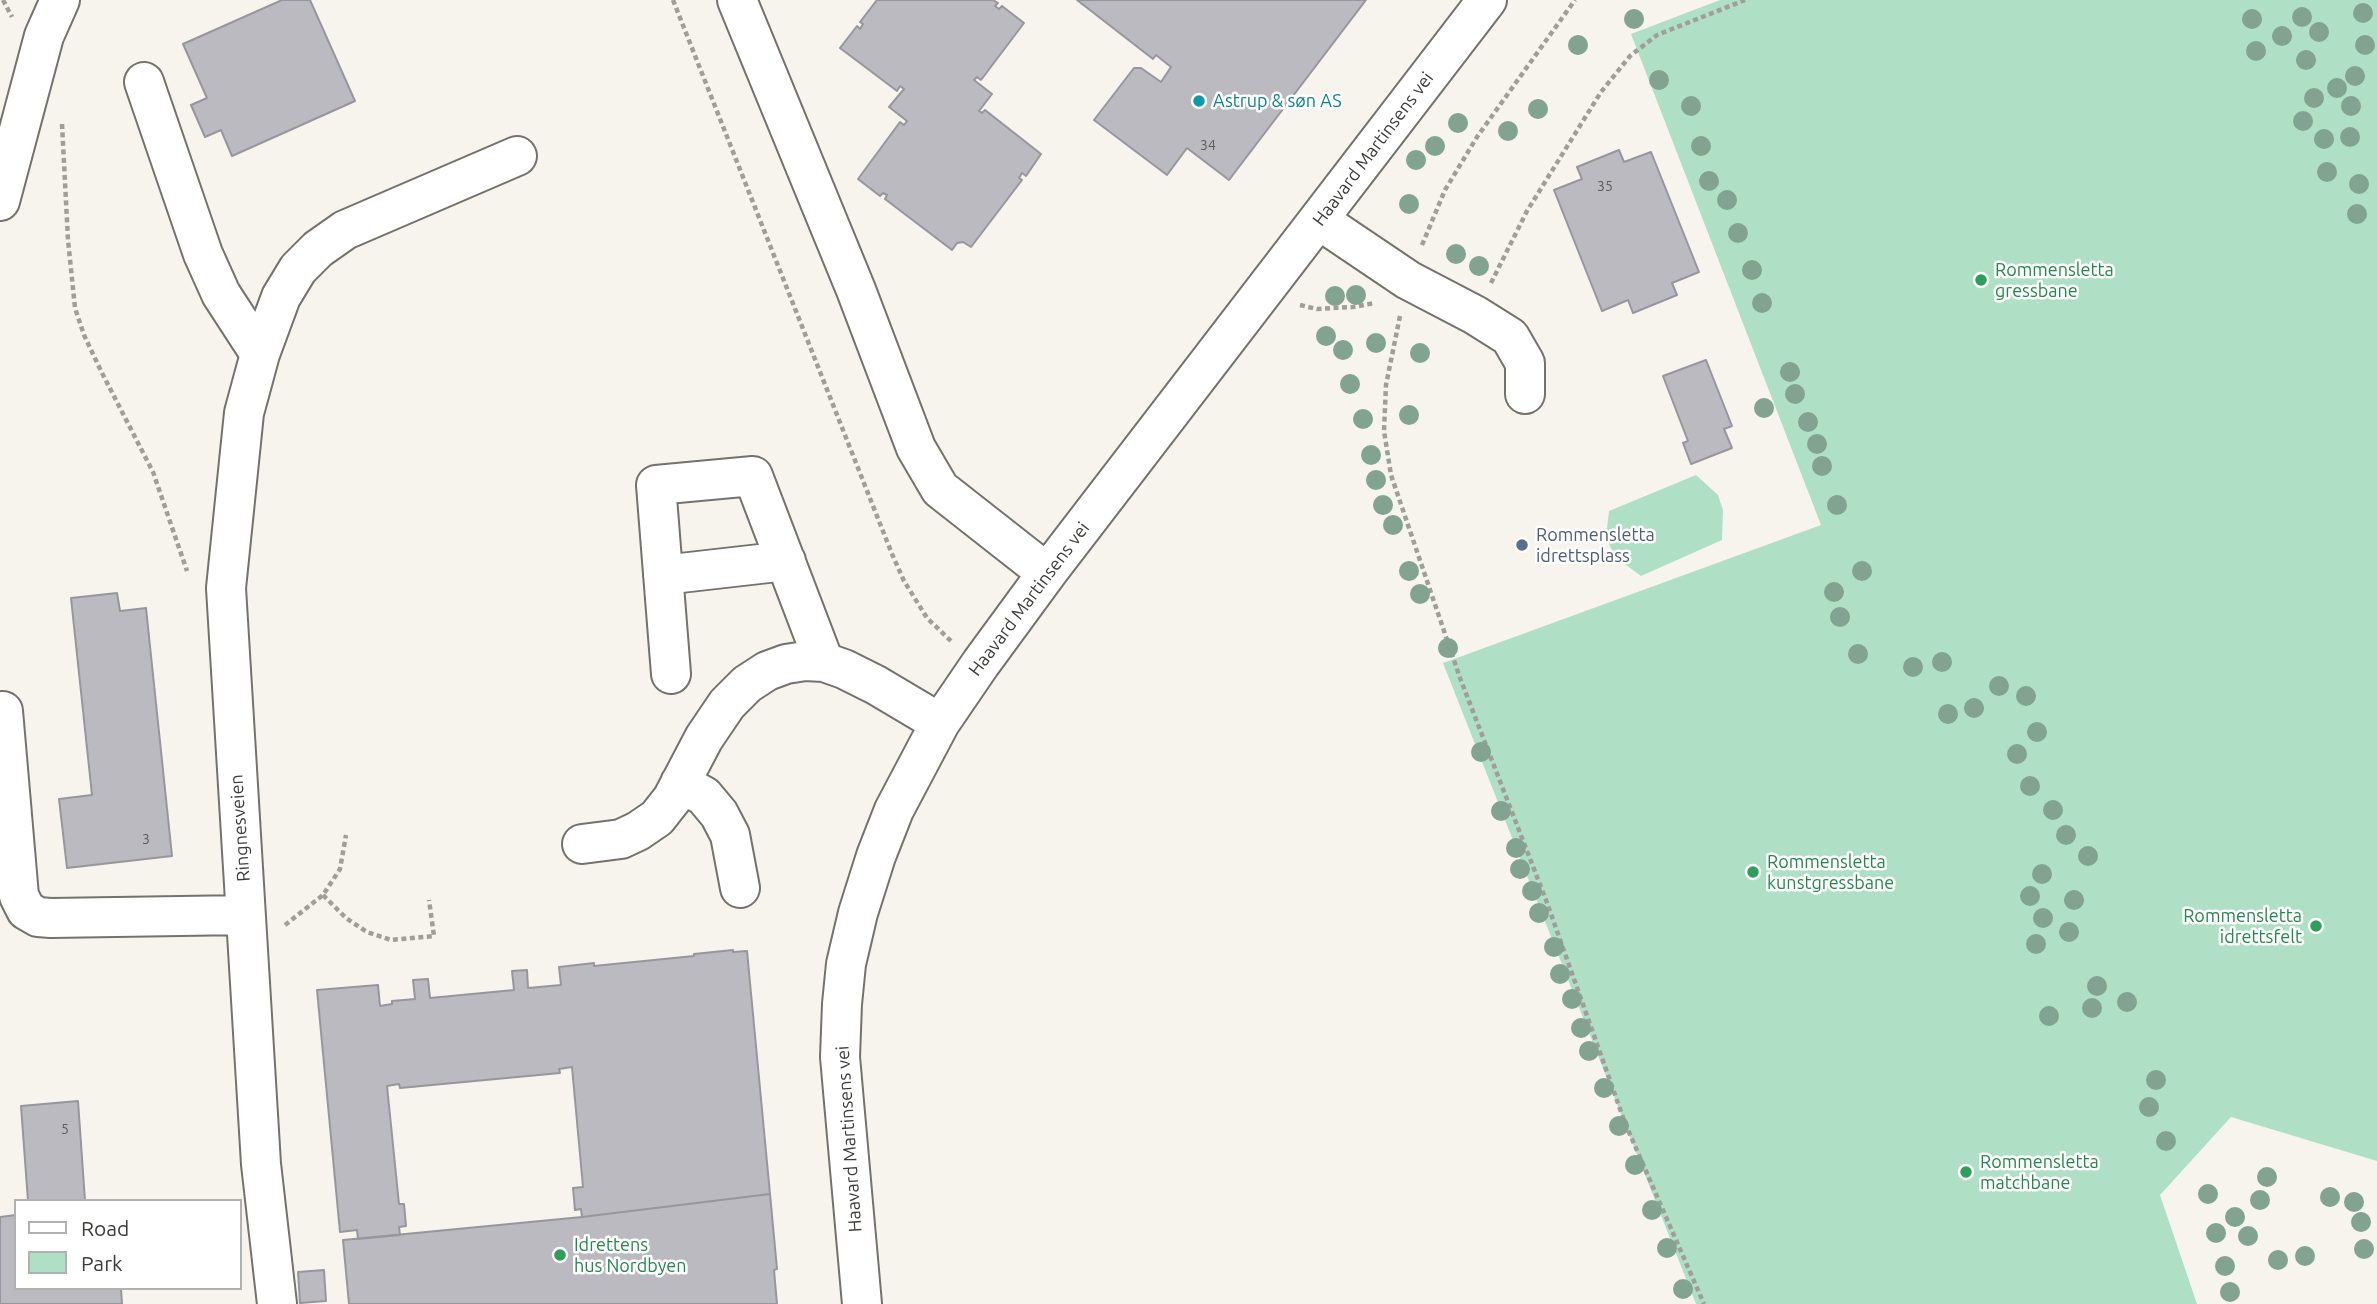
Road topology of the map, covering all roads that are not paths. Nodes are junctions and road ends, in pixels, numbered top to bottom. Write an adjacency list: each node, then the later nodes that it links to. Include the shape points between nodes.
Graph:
1 (61, 0): 8 (street, via 44,36)
2 (737, 0): 5 (street)
3 (761, 0): 5 (street)
4 (1487, 0): 9 (street, Haavard Martinsens vei)
5 (755, 44): 13 (street, via 916,448 940,489)
6 (144, 82): 10 (street, via 203,254 221,294)
7 (517, 156): 10 (street, Ringnesveien, via 345,229 318,249 298,269 281,297)
8 (0, 201)
9 (1319, 220): 11 (street, via 1406,289 1475,315 1510,337 1525,363); 13 (street, Haavard Martinsens vei)
10 (260, 354): 22 (street, Ringnesveien, via 244,413 226,588)
11 (1525, 394)
12 (786, 561): 14 (street); 14 (street, via 753,476 656,485); 15 (street)
13 (1047, 573): 18 (street, Haavard Martinsens vei)
14 (663, 575): 16 (street)
15 (824, 662): 18 (street, via 876,685); 19 (street, via 786,664 747,684 704,738)
16 (671, 674)
17 (3, 711): 22 (street, via 19,896 26,910 38,918)
18 (940, 723): 24 (street, Haavard Martinsens vei, via 900,797 876,856 846,964 840,1057)
19 (681, 783): 20 (street, via 657,818 638,831 621,839); 21 (street, via 704,796 719,814 730,835)
20 (582, 844)
21 (740, 888)
22 (246, 930): 23 (street, Ringnesveien, via 261,1164)
23 (277, 1304)
24 (862, 1304)

